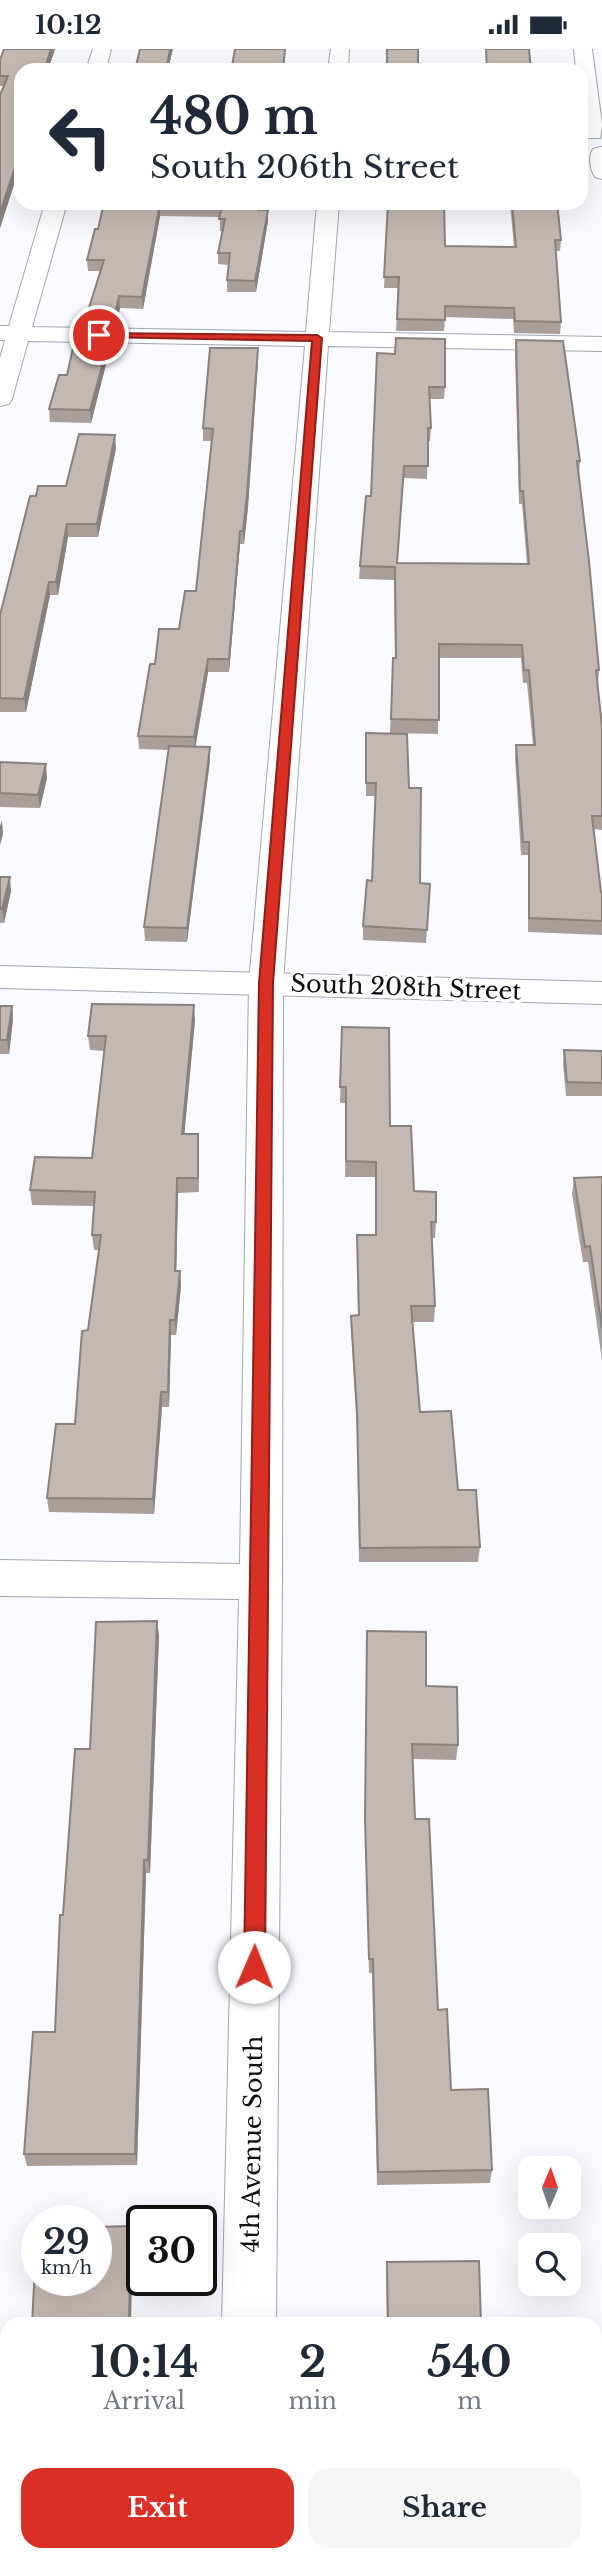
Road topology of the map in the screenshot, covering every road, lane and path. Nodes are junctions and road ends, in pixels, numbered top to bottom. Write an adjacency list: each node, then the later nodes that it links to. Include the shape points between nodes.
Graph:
1 (588, 84): 2 (street)
2 (598, 153)
3 (53, 210): 5 (street)
4 (326, 210): 6 (street, 4th Avenue South)
5 (9, 333): 6 (street); 8 (street)
6 (317, 338): 7 (street); 10 (street, 4th Avenue South)
7 (602, 344)
8 (0, 399)
9 (0, 977): 10 (street, South 208th Street)
10 (266, 983): 11 (street, South 208th Street); 13 (street, 4th Avenue South)
11 (602, 992)
12 (0, 1578): 13 (street)
13 (261, 1582): 14 (street, 4th Avenue South)
14 (248, 2317)

